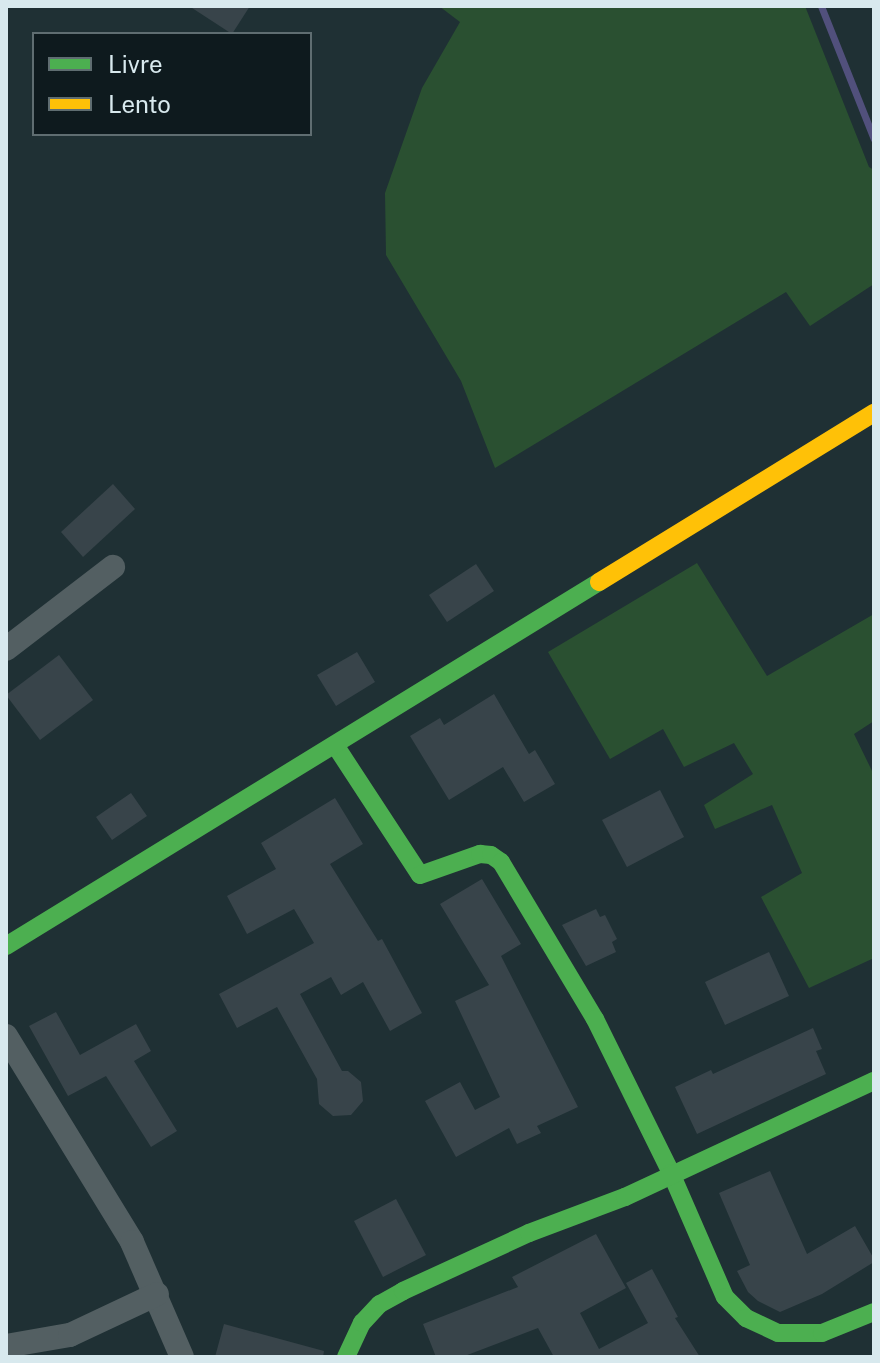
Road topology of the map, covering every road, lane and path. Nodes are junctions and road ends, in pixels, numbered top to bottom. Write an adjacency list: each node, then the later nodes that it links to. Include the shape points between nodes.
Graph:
1 (874, 413): 4 (street)
2 (113, 567): 3 (street)
3 (6, 649)
4 (335, 745): 5 (street); 8 (street, via 420,875 480,854 501,862 595,1019)
5 (6, 946)
6 (6, 1036): 9 (street, via 101,1186)
7 (874, 1081): 8 (street)
8 (671, 1173): 10 (street, via 725,1297 746,1318 778,1333 822,1333); 13 (street, via 380,1304 362,1323)
9 (157, 1294): 11 (street, via 70,1335); 12 (street)
10 (874, 1312)
11 (6, 1346)
12 (182, 1357)
13 (346, 1357)

